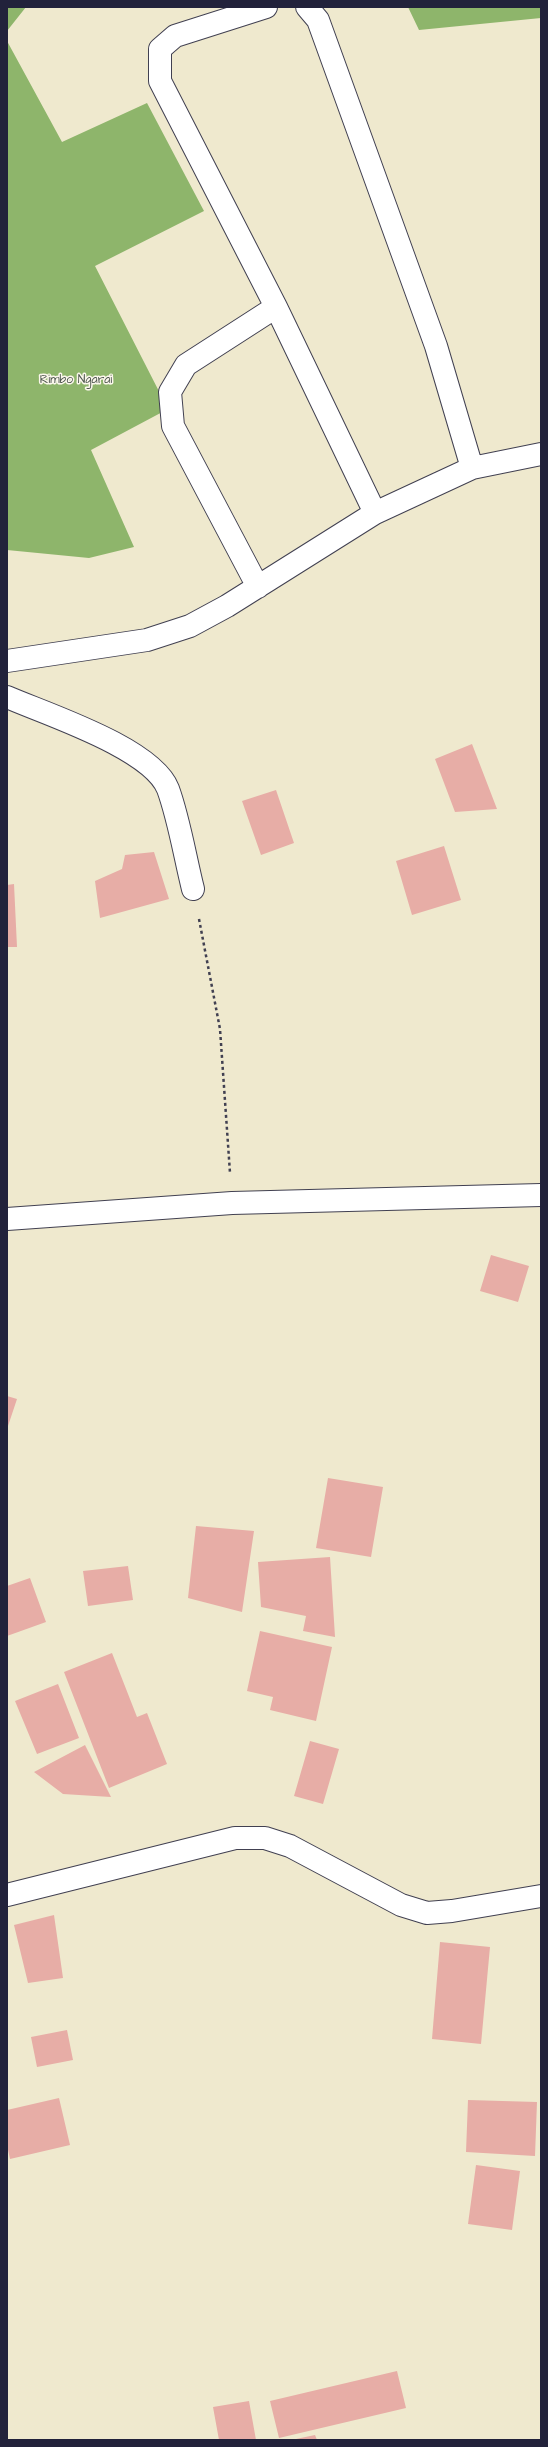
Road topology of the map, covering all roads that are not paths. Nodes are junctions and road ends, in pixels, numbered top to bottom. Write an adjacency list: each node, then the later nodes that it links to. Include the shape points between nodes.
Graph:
1 (266, 7): 3 (street, via 175,36 160,49 158,61 160,81)
2 (307, 7): 5 (street, via 318,20 436,346)
3 (276, 307): 6 (street); 7 (street, via 186,366 170,392 173,426)
4 (541, 454): 5 (street)
5 (472, 468): 6 (street)
6 (375, 513): 7 (street)
7 (258, 587): 8 (street, via 190,626 147,640)
8 (7, 661)
9 (7, 697): 10 (street, via 117,744 153,769 167,787)
10 (193, 888)
11 (541, 1195): 12 (street, via 232,1203)
12 (7, 1219)
13 (7, 1895): 14 (street, via 235,1838 265,1838 290,1846 401,1905 427,1913)
14 (541, 1896)

